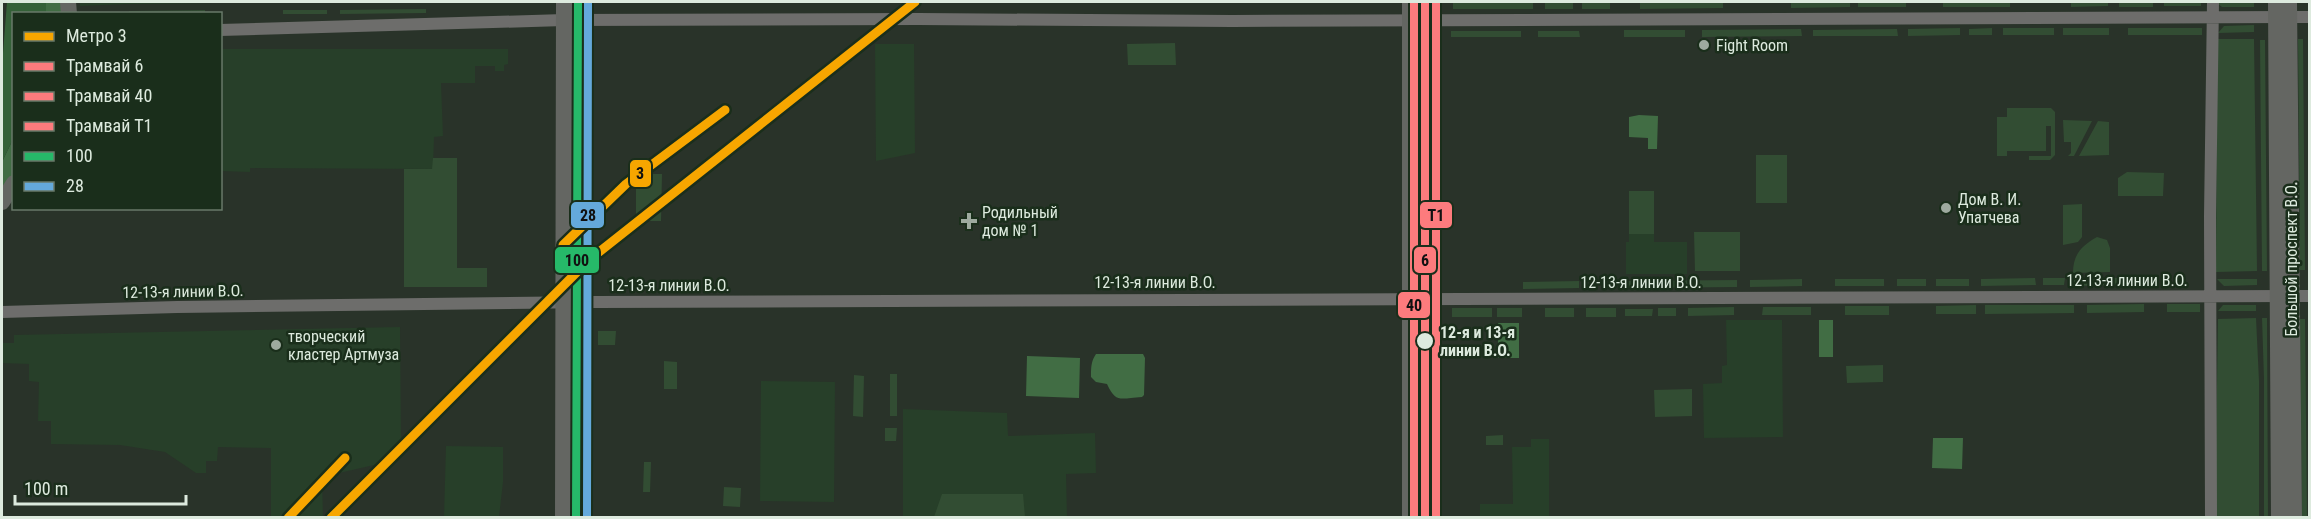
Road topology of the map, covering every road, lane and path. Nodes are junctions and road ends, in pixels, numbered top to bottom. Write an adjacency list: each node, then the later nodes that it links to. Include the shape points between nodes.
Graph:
1 (564, 2): 9 (main road)
2 (578, 2): 9 (main road)
3 (1410, 2): 10 (main road)
4 (1431, 2): 11 (main road)
5 (2213, 2): 8 (street)
6 (2282, 9): 7 (street); 8 (street); 16 (main road, Большой проспект В.О.)
7 (2310, 16)
8 (2212, 18): 11 (street); 15 (street)
9 (571, 20): 10 (street); 12 (street); 20 (main road)
10 (1410, 20): 11 (street); 19 (main road)
11 (1431, 20): 18 (main road)
12 (222, 30)
13 (12, 186): 14 (main road)
14 (2, 202)
15 (2210, 296): 16 (street, 12-13-я линии В.О.); 18 (street, 12-13-я линии В.О.); 26 (street)
16 (2285, 296): 17 (street, 12-13-я линии В.О.); 27 (main road, Большой проспект В.О.); 28 (main road, Большой проспект В.О.)
17 (2310, 296)
18 (1433, 299): 19 (street, 12-13-я линии В.О.); 25 (main road)
19 (1410, 300): 20 (street, 12-13-я линии В.О.); 24 (main road)
20 (571, 302): 21 (street, 12-13-я линии В.О.); 22 (main road); 23 (main road)
21 (2, 312)
22 (563, 518)
23 (576, 518)
24 (1410, 518)
25 (1432, 518)
26 (2211, 518)
27 (2279, 518)
28 (2294, 518)

